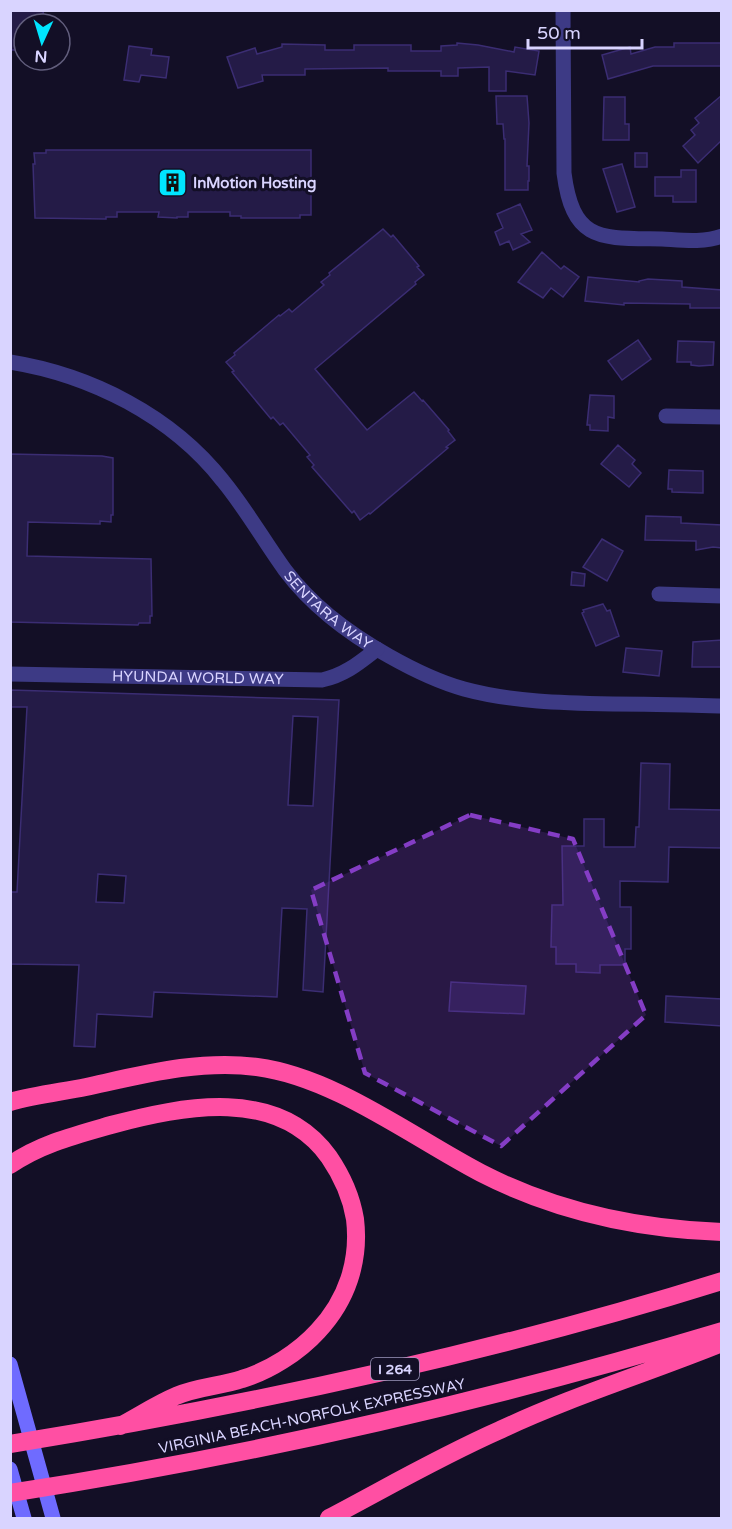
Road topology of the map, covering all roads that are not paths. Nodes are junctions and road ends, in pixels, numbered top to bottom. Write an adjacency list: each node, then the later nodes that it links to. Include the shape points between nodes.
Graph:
1 (563, 10): 2 (street, via 564,173 567,197 577,218 597,234 612,238 702,240)
2 (722, 236)
3 (10, 362): 8 (street, SENTARA WAY, via 43,367 81,380 157,419 183,438 224,482 286,572 333,618)
4 (666, 416): 5 (street)
5 (722, 417)
6 (659, 594): 7 (street)
7 (722, 596)
8 (377, 649): 9 (street, HYUNDAI WORLD WAY, via 351,670 322,680); 10 (street, SENTARA WAY, via 425,674 502,697 573,703)
9 (10, 674)
10 (722, 706)
11 (14, 1100): 13 (highway, via 136,1075 228,1064 258,1067 298,1076 336,1092 480,1173 550,1203 639,1224)
12 (10, 1166): 18 (highway, via 49,1143 77,1134 161,1114 229,1106 267,1113 308,1134 328,1156 348,1190 357,1235 356,1255 342,1296 318,1331 258,1373 177,1395)
13 (722, 1232)
14 (722, 1281): 18 (highway, VIRGINIA BEACH-NORFOLK EXPRESSWAY / I 264, via 429,1361)
15 (722, 1331): 21 (highway, VIRGINIA BEACH-NORFOLK EXPRESSWAY, via 418,1413 261,1448)
16 (722, 1343): 24 (highway, via 501,1429)
17 (10, 1364): 23 (main road)
18 (120, 1426): 19 (highway, VIRGINIA BEACH-NORFOLK EXPRESSWAY / I 264)
19 (10, 1444)
20 (10, 1469): 22 (main road)
21 (10, 1493)
22 (24, 1518)
23 (53, 1518)
24 (329, 1518)

